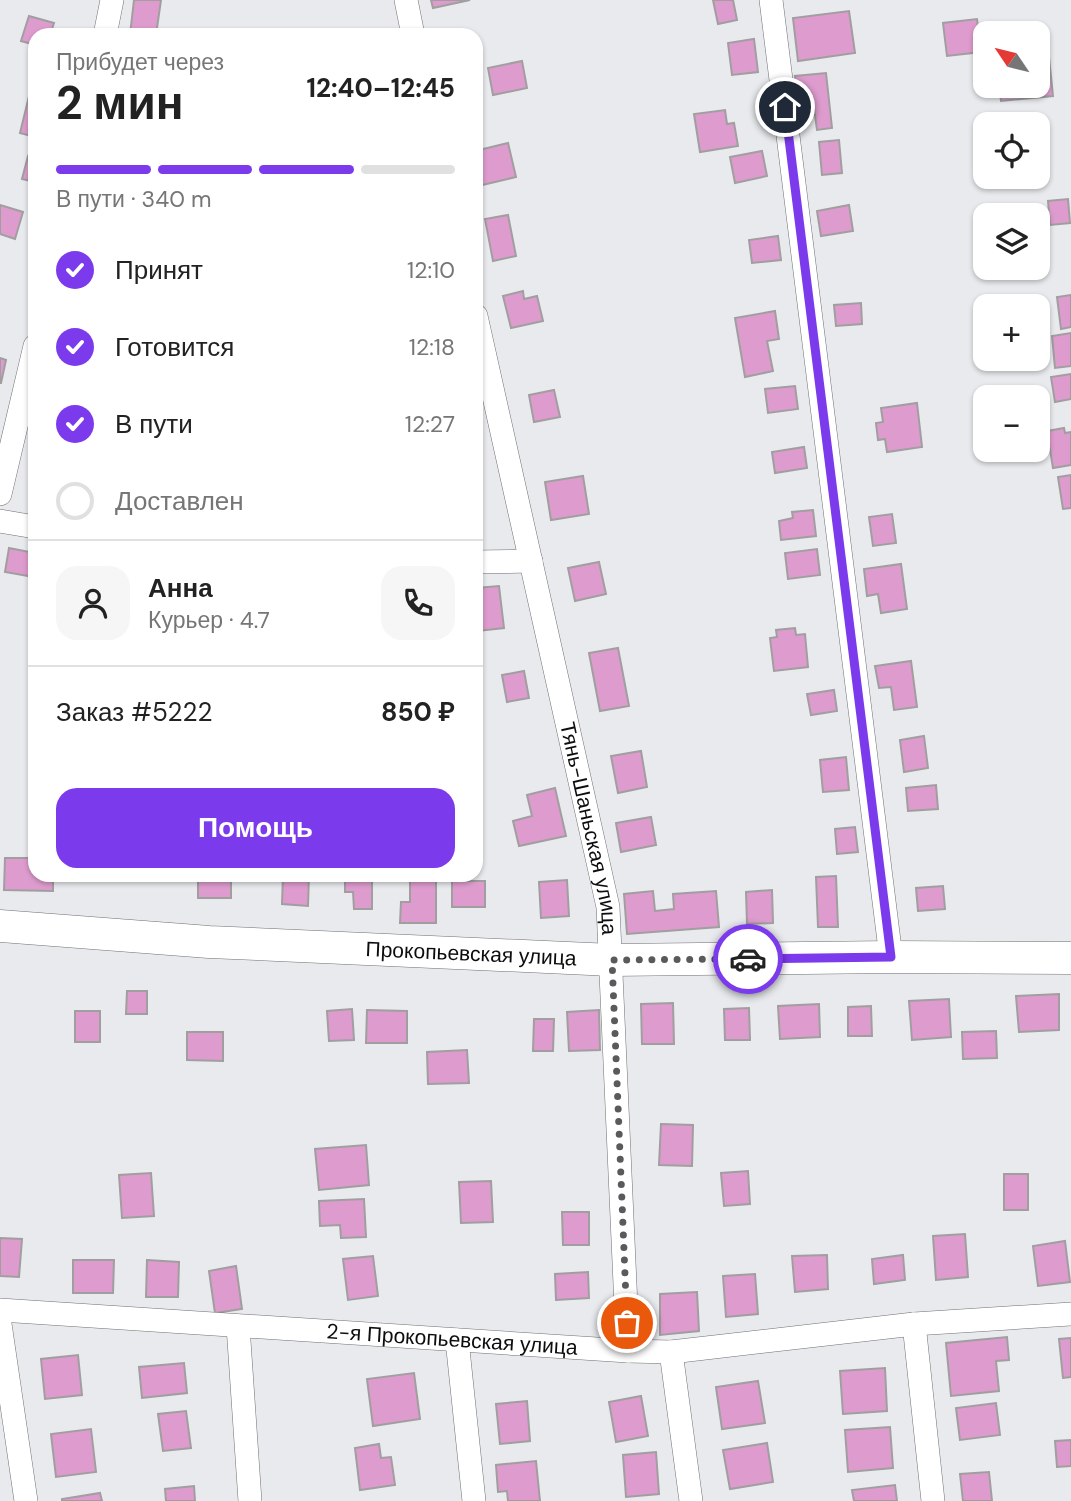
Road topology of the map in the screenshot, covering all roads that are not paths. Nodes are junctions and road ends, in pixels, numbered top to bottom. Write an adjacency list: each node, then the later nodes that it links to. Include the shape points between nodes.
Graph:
1 (112, 0): 4 (street)
2 (405, 0): 5 (street)
3 (771, 0): 14 (street)
4 (106, 28)
5 (411, 28)
6 (483, 347): 11 (street, Тянь-Шаньская улица)
7 (28, 376): 8 (street)
8 (0, 494)
9 (0, 521): 10 (street)
10 (28, 526)
11 (531, 561): 12 (street); 16 (street, Тянь-Шаньская улица, via 608,907)
12 (483, 562)
13 (0, 926): 16 (main road, Прокопьевская улица, via 209,943)
14 (891, 957): 15 (main road, Прокопьевская улица); 16 (main road, Прокопьевская улица)
15 (1071, 958)
16 (612, 960): 23 (street, Тянь-Шаньская улица)
17 (0, 1310): 21 (street, 2-я Прокопьевская улица)
18 (1071, 1314): 20 (street, 2-я Прокопьевская улица)
19 (0, 1324): 25 (street)
20 (914, 1324): 24 (street, 2-я Прокопьевская улица); 29 (street)
21 (238, 1326): 22 (street, 2-я Прокопьевская улица); 26 (street)
22 (457, 1340): 23 (street, 2-я Прокопьевская улица); 27 (street)
23 (628, 1351): 24 (street, 2-я Прокопьевская улица)
24 (671, 1352): 28 (street)
25 (26, 1501)
26 (250, 1501)
27 (474, 1501)
28 (691, 1501)
29 (933, 1501)

